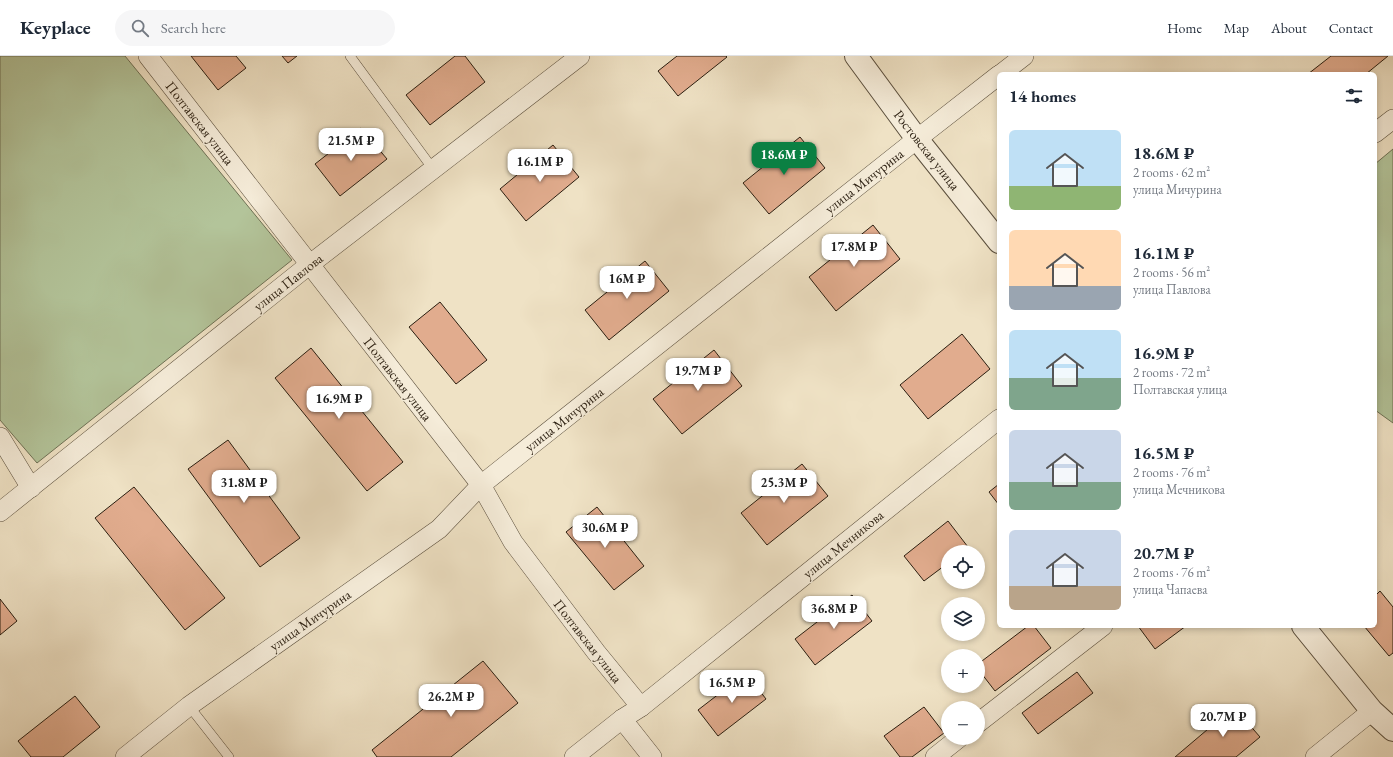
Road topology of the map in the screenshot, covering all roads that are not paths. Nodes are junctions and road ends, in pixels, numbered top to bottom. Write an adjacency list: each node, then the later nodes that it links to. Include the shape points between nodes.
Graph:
1 (148, 56): 13 (street, Полтавская улица)
2 (350, 56): 11 (lane)
3 (580, 56): 11 (street, улица Павлова)
4 (856, 56): 10 (street, Ростовская улица)
5 (1024, 56): 6 (street, улица Мичурина)
6 (1004, 72)
7 (997, 77): 10 (street, улица Мичурина)
8 (1393, 119): 9 (street)
9 (1377, 131)
10 (917, 139): 12 (street, Ростовская улица); 16 (street, улица Мичурина)
11 (433, 170): 13 (street, улица Павлова)
12 (997, 239)
13 (309, 265): 16 (street, Полтавская улица); 17 (street, улица Павлова)
14 (997, 421): 22 (street, улица Мечникова)
15 (0, 438): 17 (street)
16 (481, 485): 21 (street, улица Мичурина, via 439,529); 22 (street, Полтавская улица, via 513,542)
17 (31, 488): 18 (street, улица Павлова)
18 (0, 512)
19 (1099, 628): 24 (street)
20 (1305, 628): 23 (street)
21 (189, 706): 28 (street, улица Мичурина); 29 (lane)
22 (641, 707): 25 (street, улица Мечникова)
23 (1372, 711): 26 (street); 33 (street)
24 (985, 718)
25 (622, 719): 30 (street, улица Мечникова); 31 (street)
26 (1393, 730)
27 (950, 745): 32 (street)
28 (125, 757)
29 (229, 757)
30 (574, 757)
31 (652, 757)
32 (935, 757)
33 (1315, 757)

